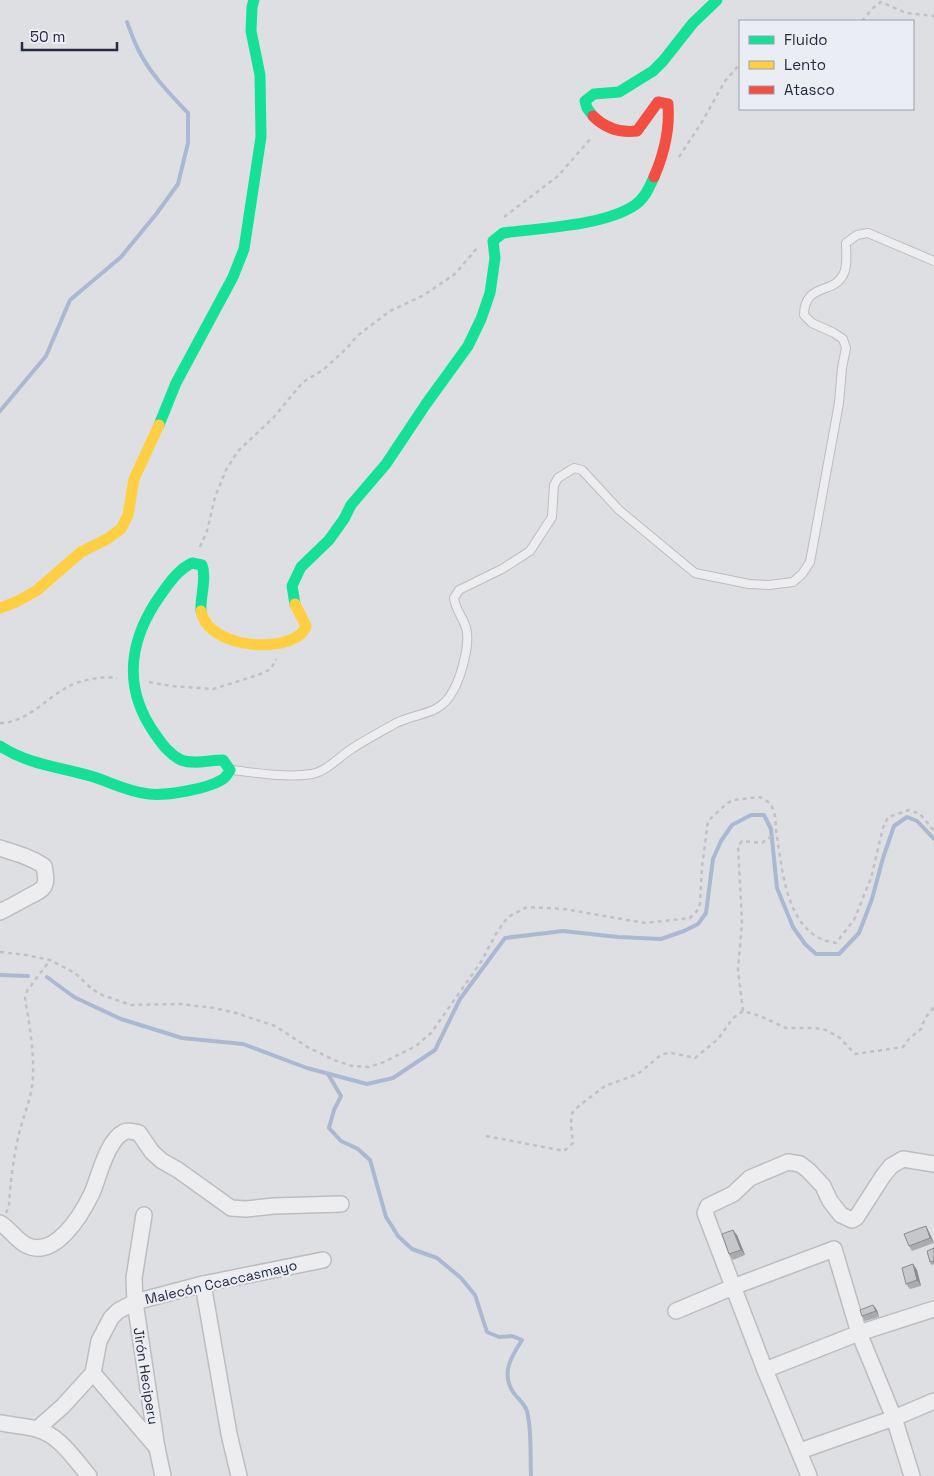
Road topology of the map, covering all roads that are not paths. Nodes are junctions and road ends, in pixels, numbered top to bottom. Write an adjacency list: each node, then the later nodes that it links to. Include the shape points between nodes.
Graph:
1 (254, 0): 4 (street, via 251,30 260,75 261,137 244,249 233,277 176,383 137,471 128,515 121,529 81,552 36,591)
2 (717, 0): 6 (street, via 689,27 653,71 623,90 596,93 585,101 591,115 604,125 626,132 637,131 658,102 668,104 667,134 659,165 648,191 636,204 622,212 584,223 503,233 493,241 495,258 490,293 468,346 386,464 351,505 329,540 302,567 292,586 293,601 306,626 304,632 298,637 274,643 248,644 232,642 218,634 207,626 203,617 200,602 204,570 195,562 170,582 143,623 134,652 133,672 136,697 150,728 173,756 185,761 223,760)
3 (934, 261): 6 (lane, via 868,233 857,235 846,243 844,276 811,295 804,305 804,315 843,340 846,348 810,562 793,582 749,584 695,572 619,510 582,470 574,468 558,478 554,485 552,517 530,551 459,590 454,598 466,626 467,643 453,691 442,707 396,723 314,773 295,776)
4 (0, 608)
5 (0, 746): 6 (street, via 23,759 148,794 192,788 222,779)
6 (230, 770)
7 (0, 848): 8 (street, via 36,861 44,866 46,876 46,884 39,893)
8 (0, 912)
9 (934, 1164): 15 (street, via 903,1160 891,1166 852,1220 841,1215 823,1186 800,1164 788,1162 750,1178 726,1199 708,1206 705,1213)
10 (341, 1204): 12 (street, via 231,1208 162,1161 139,1133 127,1131 107,1152 84,1208 54,1244 38,1248 26,1246)
11 (144, 1215): 16 (street, Jirón Heciperu, via 134,1278)
12 (1, 1223)
13 (323, 1260): 14 (street, Malecón Ccaccasmayo)
14 (203, 1284): 16 (street, Malecón Ccaccasmayo); 30 (street)
15 (733, 1287): 18 (street); 19 (street, via 834,1249); 20 (street)
16 (135, 1302): 21 (street, Malecón Ccaccasmayo, via 111,1318 99,1342); 26 (street, Jirón Heciperu)
17 (934, 1309): 19 (street)
18 (676, 1312)
19 (859, 1333): 20 (street); 23 (street)
20 (765, 1370): 27 (street)
21 (93, 1372): 25 (street); 26 (street)
22 (934, 1402): 23 (street)
23 (894, 1418): 27 (street); 32 (street)
24 (0, 1424): 25 (street)
25 (37, 1429): 29 (street, via 61,1443)
26 (157, 1448): 28 (street, Jirón Heciperu)
27 (800, 1451): 31 (street)
28 (161, 1473)
29 (89, 1476)
30 (239, 1476)
31 (810, 1476)
32 (912, 1476)

